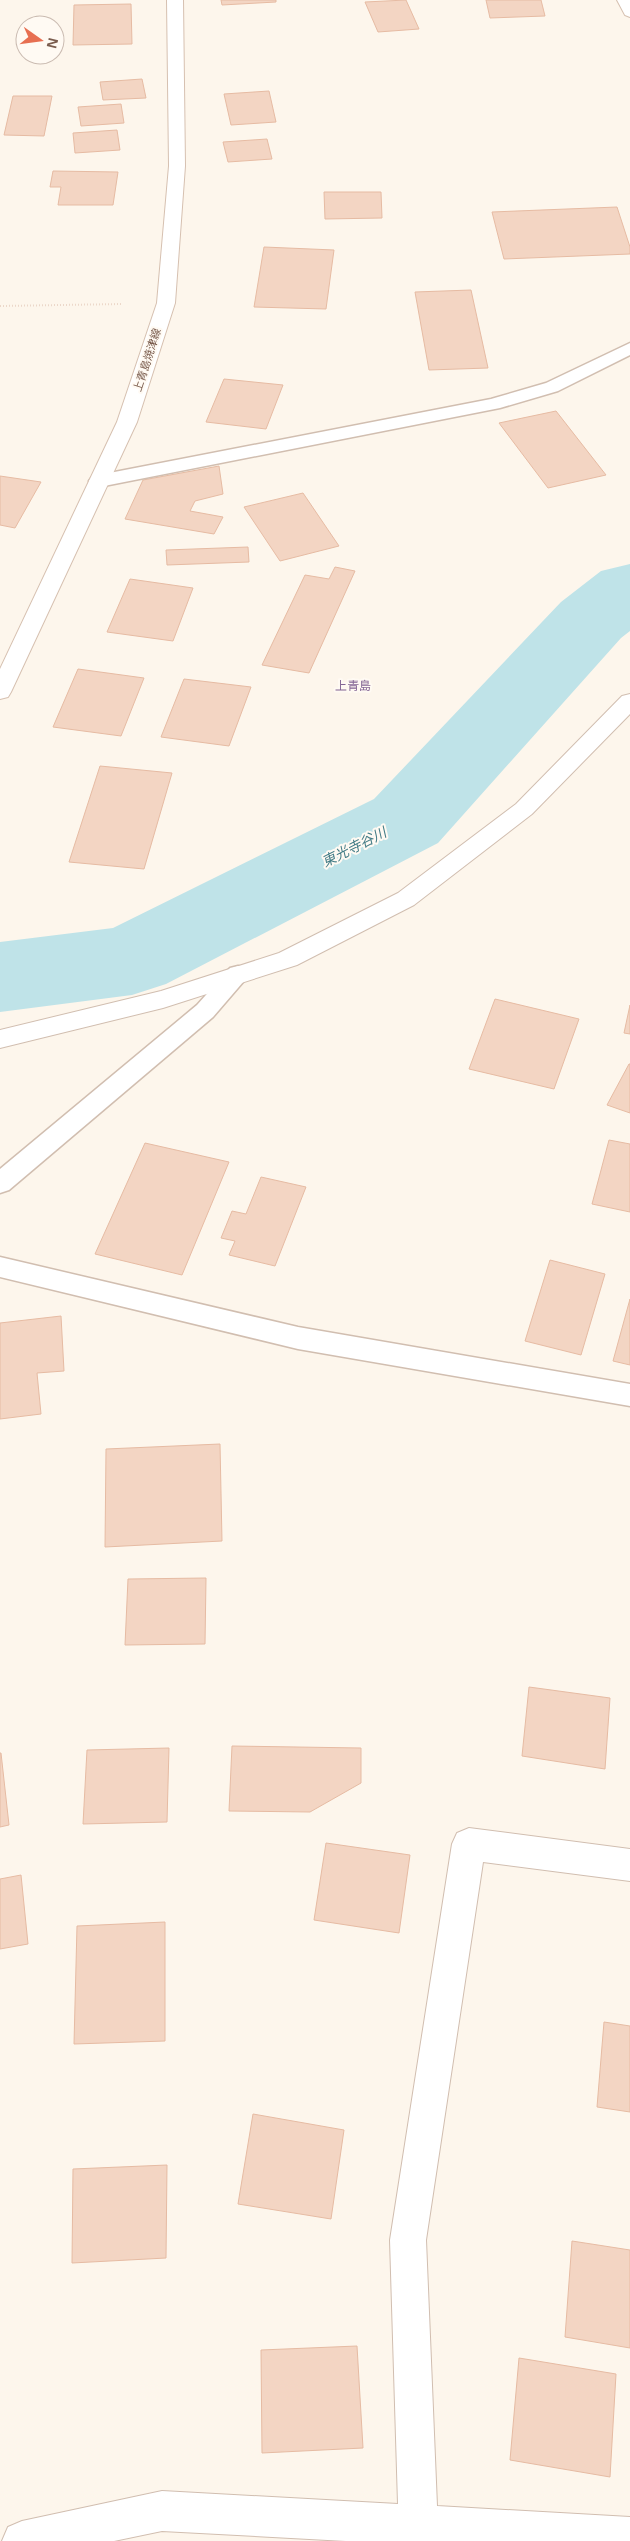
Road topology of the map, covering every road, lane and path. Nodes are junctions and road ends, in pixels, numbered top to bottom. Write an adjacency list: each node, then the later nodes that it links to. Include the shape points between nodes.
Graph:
1 (175, 0): 4 (street, 上青島焼津線, via 177,166)
2 (625, 0): 3 (street)
3 (630, 12)
4 (166, 303): 5 (path); 7 (street, 上青島焼津線, via 127,422)
5 (0, 306)
6 (630, 348): 7 (lane, via 552,387 494,404)
7 (99, 481): 8 (street, 上青島焼津線)
8 (0, 692)
9 (630, 701): 10 (street, via 524,810 406,899 288,959)
10 (238, 974): 11 (street, via 163,999); 12 (lane, via 205,1011)
11 (0, 1039)
12 (0, 1184)
13 (0, 1268): 14 (lane, via 298,1338)
14 (630, 1395)
15 (630, 1865): 16 (street, via 470,1844 408,2240)
16 (418, 2525): 17 (street); 18 (street, via 162,2511)
17 (630, 2537)
18 (22, 2541)

